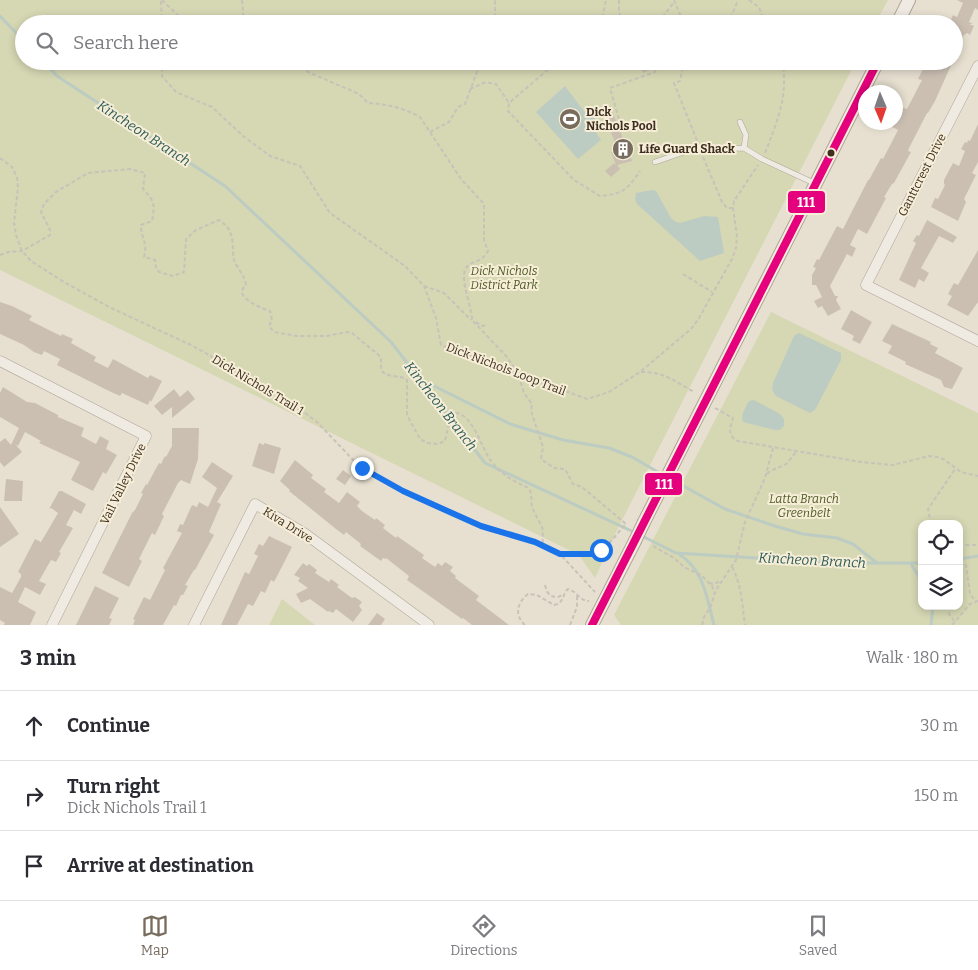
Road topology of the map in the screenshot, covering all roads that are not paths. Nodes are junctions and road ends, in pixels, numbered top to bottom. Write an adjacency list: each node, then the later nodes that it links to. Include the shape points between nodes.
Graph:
1 (909, 0): 2 (street)
2 (902, 15)
3 (978, 66): 9 (street, Ganttcrest Drive, via 866,285)
4 (873, 70): 8 (street)
5 (740, 122): 6 (lane, via 746,135)
6 (744, 148): 7 (lane, via 687,151); 8 (lane)
7 (655, 162)
8 (816, 184): 14 (street, bridge)
9 (978, 341)
10 (0, 361): 11 (street, Vail Valley Drive, via 146,436)
11 (52, 625)
12 (194, 625): 13 (street, Kiva Drive, via 255,504 304,533)
13 (430, 625)
14 (592, 625)

